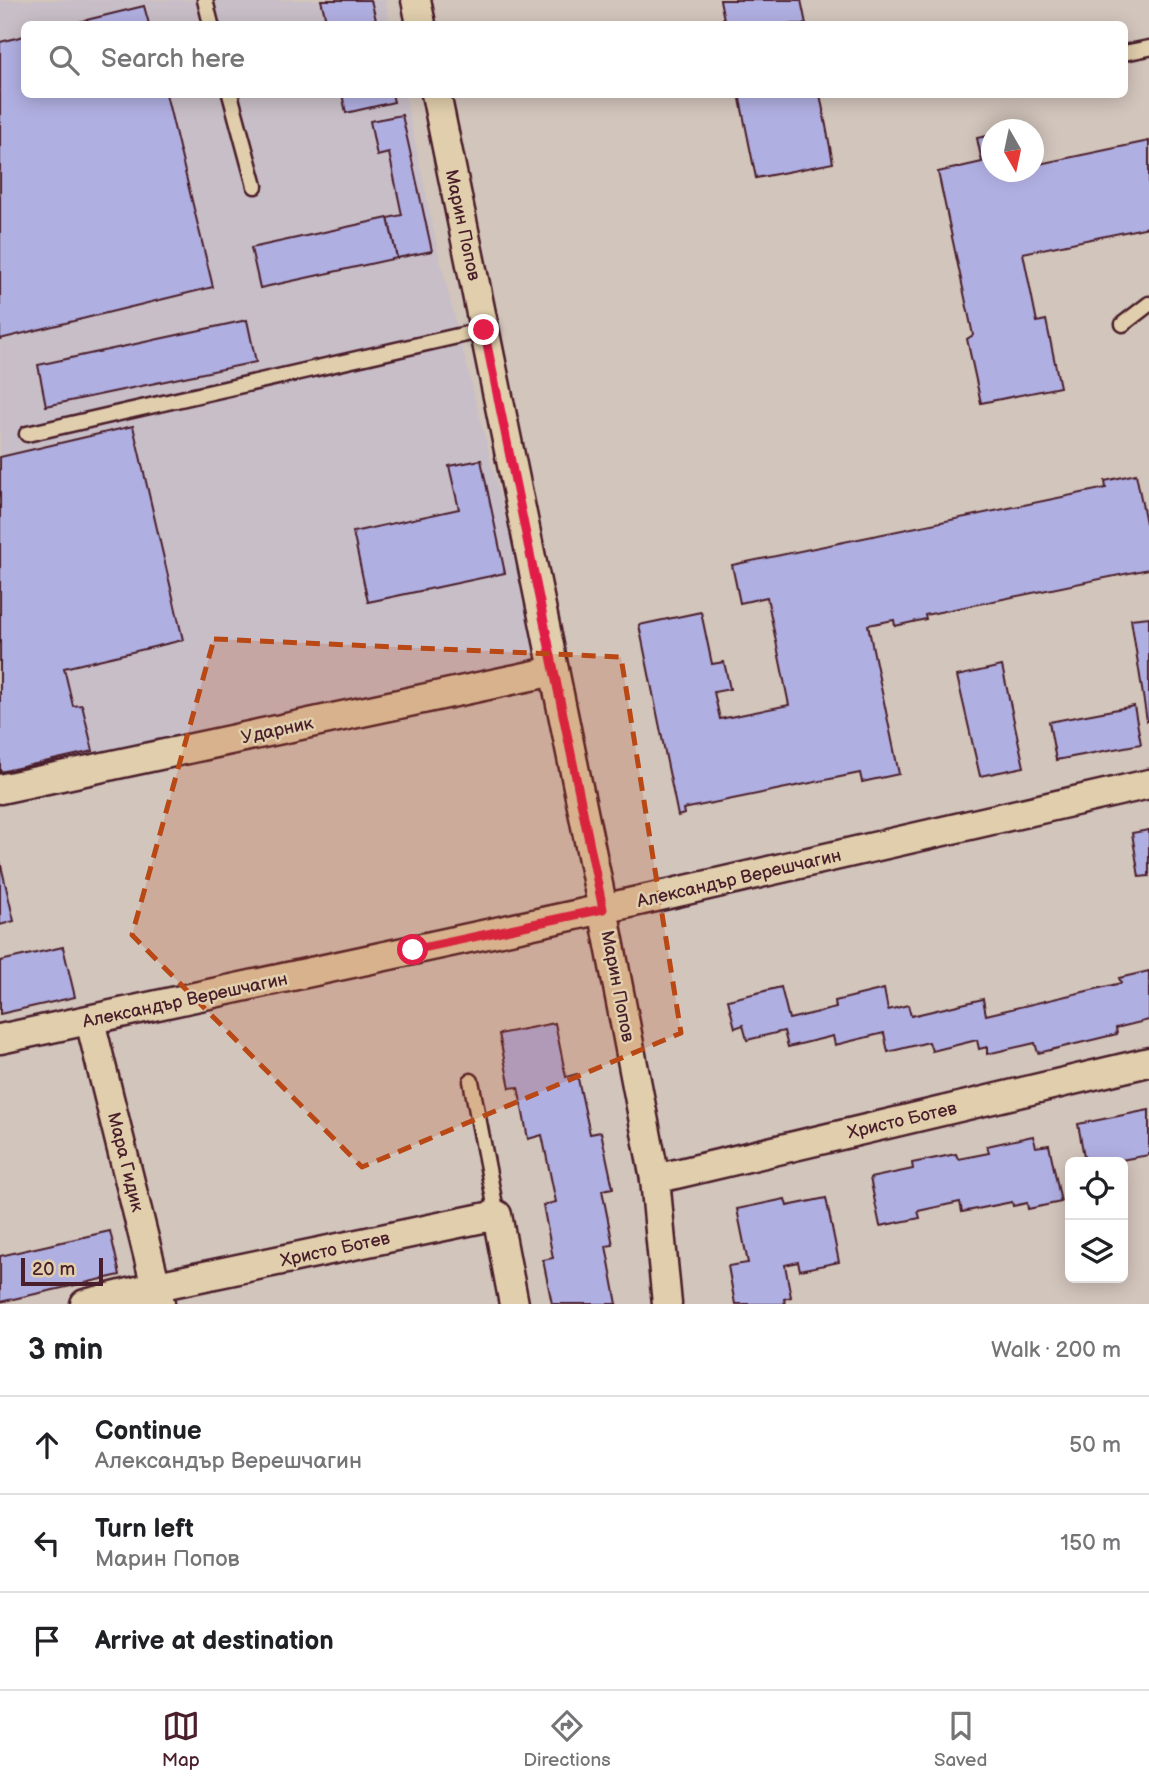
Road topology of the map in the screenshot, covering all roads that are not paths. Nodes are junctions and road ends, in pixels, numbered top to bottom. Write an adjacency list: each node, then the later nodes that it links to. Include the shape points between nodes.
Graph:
1 (205, 0): 3 (lane)
2 (416, 0): 4 (street)
3 (210, 21)
4 (420, 21)
5 (1149, 48): 6 (lane)
6 (1128, 52)
7 (231, 98): 9 (lane)
8 (437, 98): 12 (street, Марин Попов)
9 (255, 186)
10 (1149, 304): 11 (lane)
11 (1123, 324)
12 (484, 330): 13 (lane); 14 (street, Марин Попов)
13 (27, 434)
14 (554, 671): 16 (street, Ударник); 17 (street, Марин Попов)
15 (1149, 784): 17 (street, Александър Верешчагин)
16 (0, 789)
17 (603, 909): 18 (street, Александър Верешчагин); 22 (street, Марин Попов)
18 (90, 1021): 19 (street, Александър Верешчагин); 24 (street, Мара Гидик)
19 (0, 1039)
20 (1149, 1062): 22 (street, Христо Ботев)
21 (471, 1081): 23 (lane)
22 (655, 1178): 27 (street, Марин Попов)
23 (497, 1215): 24 (street, Христо Ботев); 26 (street)
24 (158, 1295): 25 (street, Христо Ботев)
25 (85, 1304)
26 (514, 1304)
27 (667, 1304)

